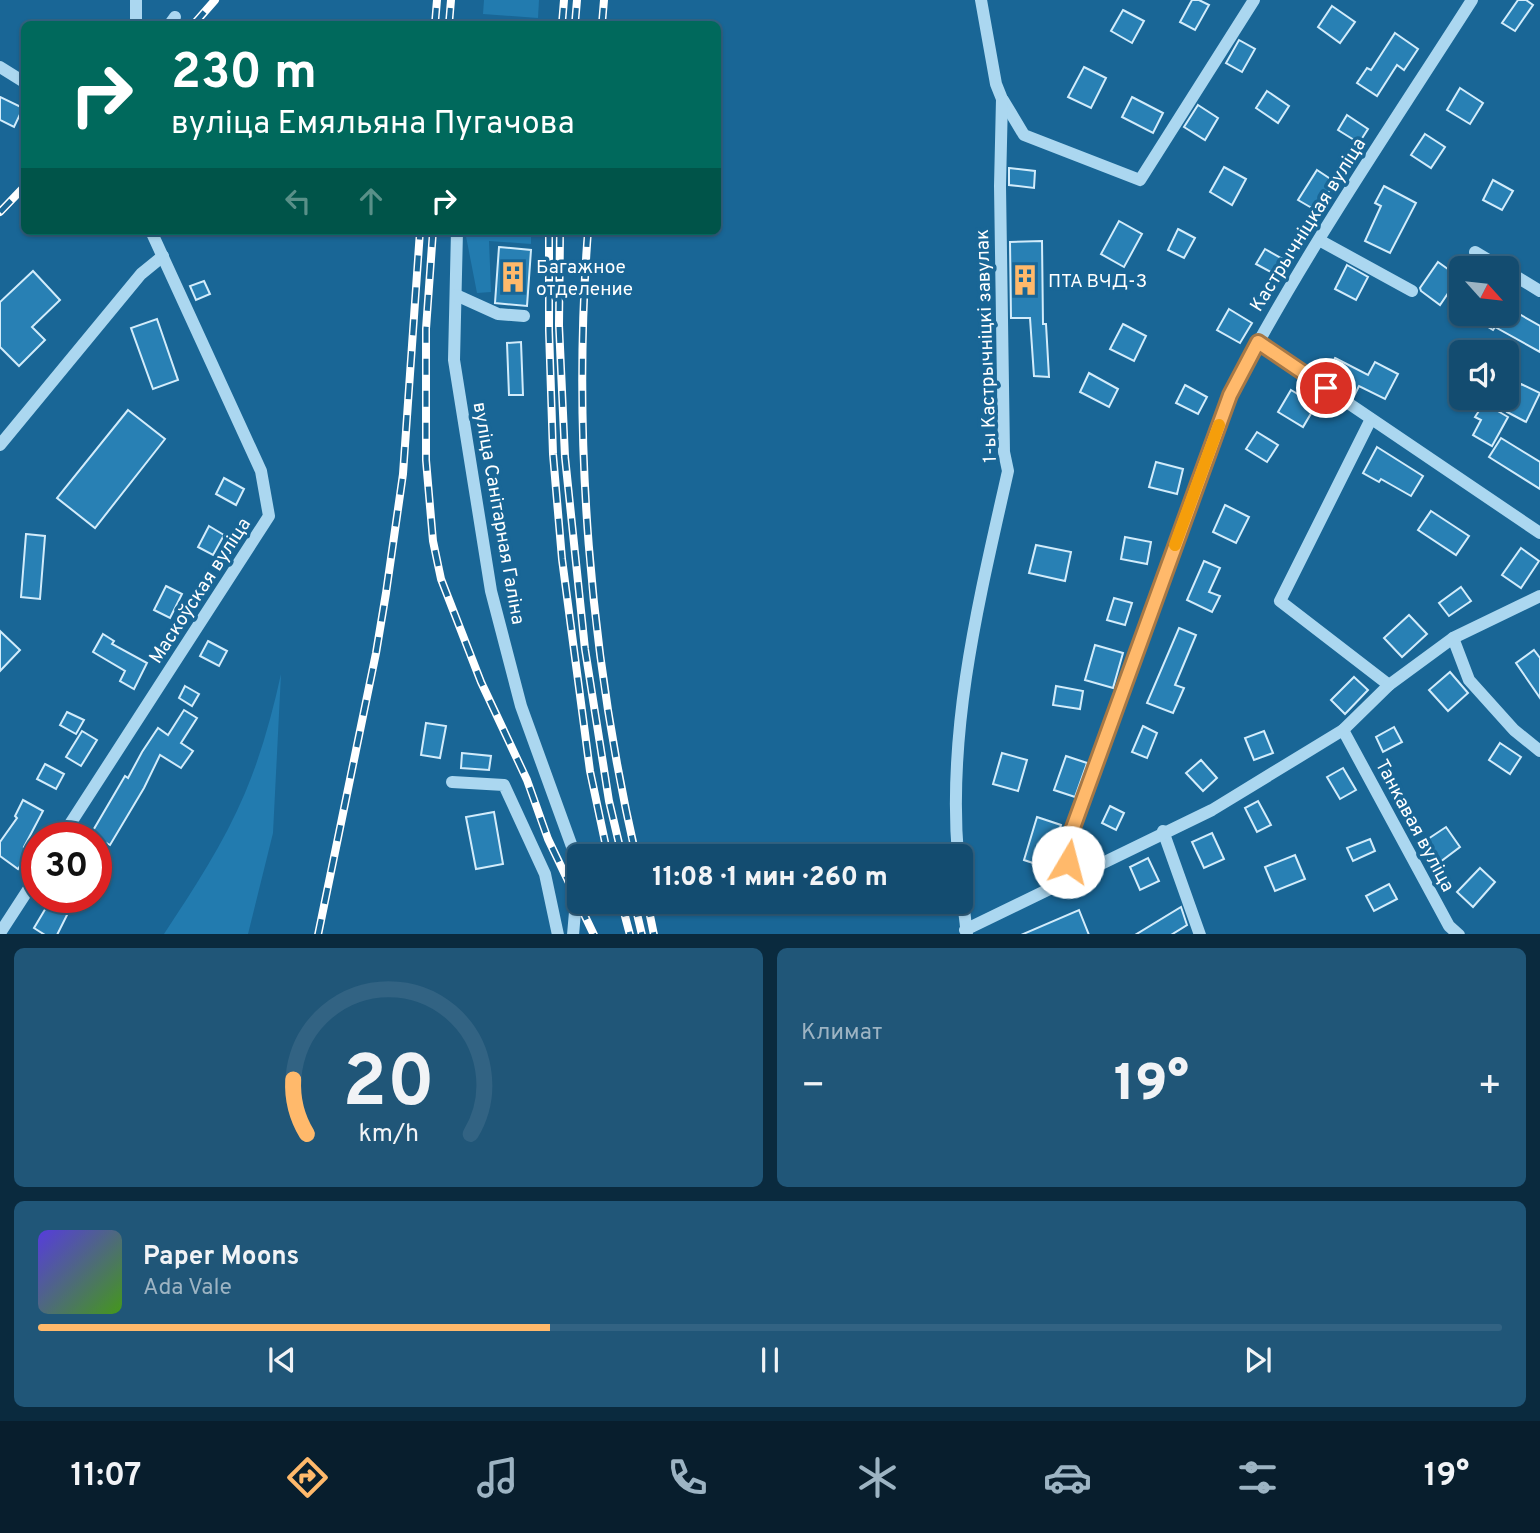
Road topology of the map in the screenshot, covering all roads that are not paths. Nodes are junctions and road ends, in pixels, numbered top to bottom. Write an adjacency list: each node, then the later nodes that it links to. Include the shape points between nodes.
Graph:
1 (136, 0): 5 (street)
2 (981, 0): 8 (street, 1-ы Кастрычніцкі завулак)
3 (1254, 0): 8 (street, via 1140,180 1024,135)
4 (1472, 0): 11 (street, Кастрычніцкая вуліца)
5 (136, 21)
6 (0, 67): 7 (street)
7 (21, 80)
8 (1002, 99): 32 (street, 1-ы Кастрычніцкі завулак, via 1004,452 1008,471 982,589 957,743)
9 (153, 235): 13 (street, Маскоўская вуліца)
10 (457, 235): 18 (street, вуліца Санітарная Галіна)
11 (1319, 240): 16 (street); 20 (street, Кастрычніцкая вуліца)
12 (1475, 252): 14 (street)
13 (163, 256): 22 (street, via 141,274); 30 (street, Маскоўская вуліца, via 261,471 269,516)
14 (1482, 256)
15 (1519, 278): 17 (street)
16 (1412, 291)
17 (1540, 291)
18 (456, 295): 19 (street, via 498,314); 40 (street, вуліца Санітарная Галіна, via 454,360 491,591 521,706 579,866)
19 (524, 316)
20 (1258, 342): 21 (street); 33 (street, Кастрычніцкая вуліца, via 1230,395 1066,847)
21 (1371, 419): 23 (street); 26 (street, via 1280,601)
22 (0, 445)
23 (1540, 533)
24 (1540, 596): 25 (street)
25 (1453, 638): 26 (street); 28 (street, via 1469,680 1514,730)
26 (1389, 685): 27 (street)
27 (1343, 730): 31 (street, via 1212,810); 37 (street, Танкавая вуліца)
28 (1540, 751)
29 (452, 782): 39 (street, via 504,785 545,874)
30 (71, 822)
31 (1163, 831): 33 (street); 41 (street)
32 (957, 844)
33 (1070, 877): 36 (street)
34 (21, 901): 38 (street)
35 (964, 914): 36 (street)
36 (966, 932)
37 (1450, 932)
38 (0, 933)
39 (558, 934)
40 (573, 934)
41 (1200, 934)

